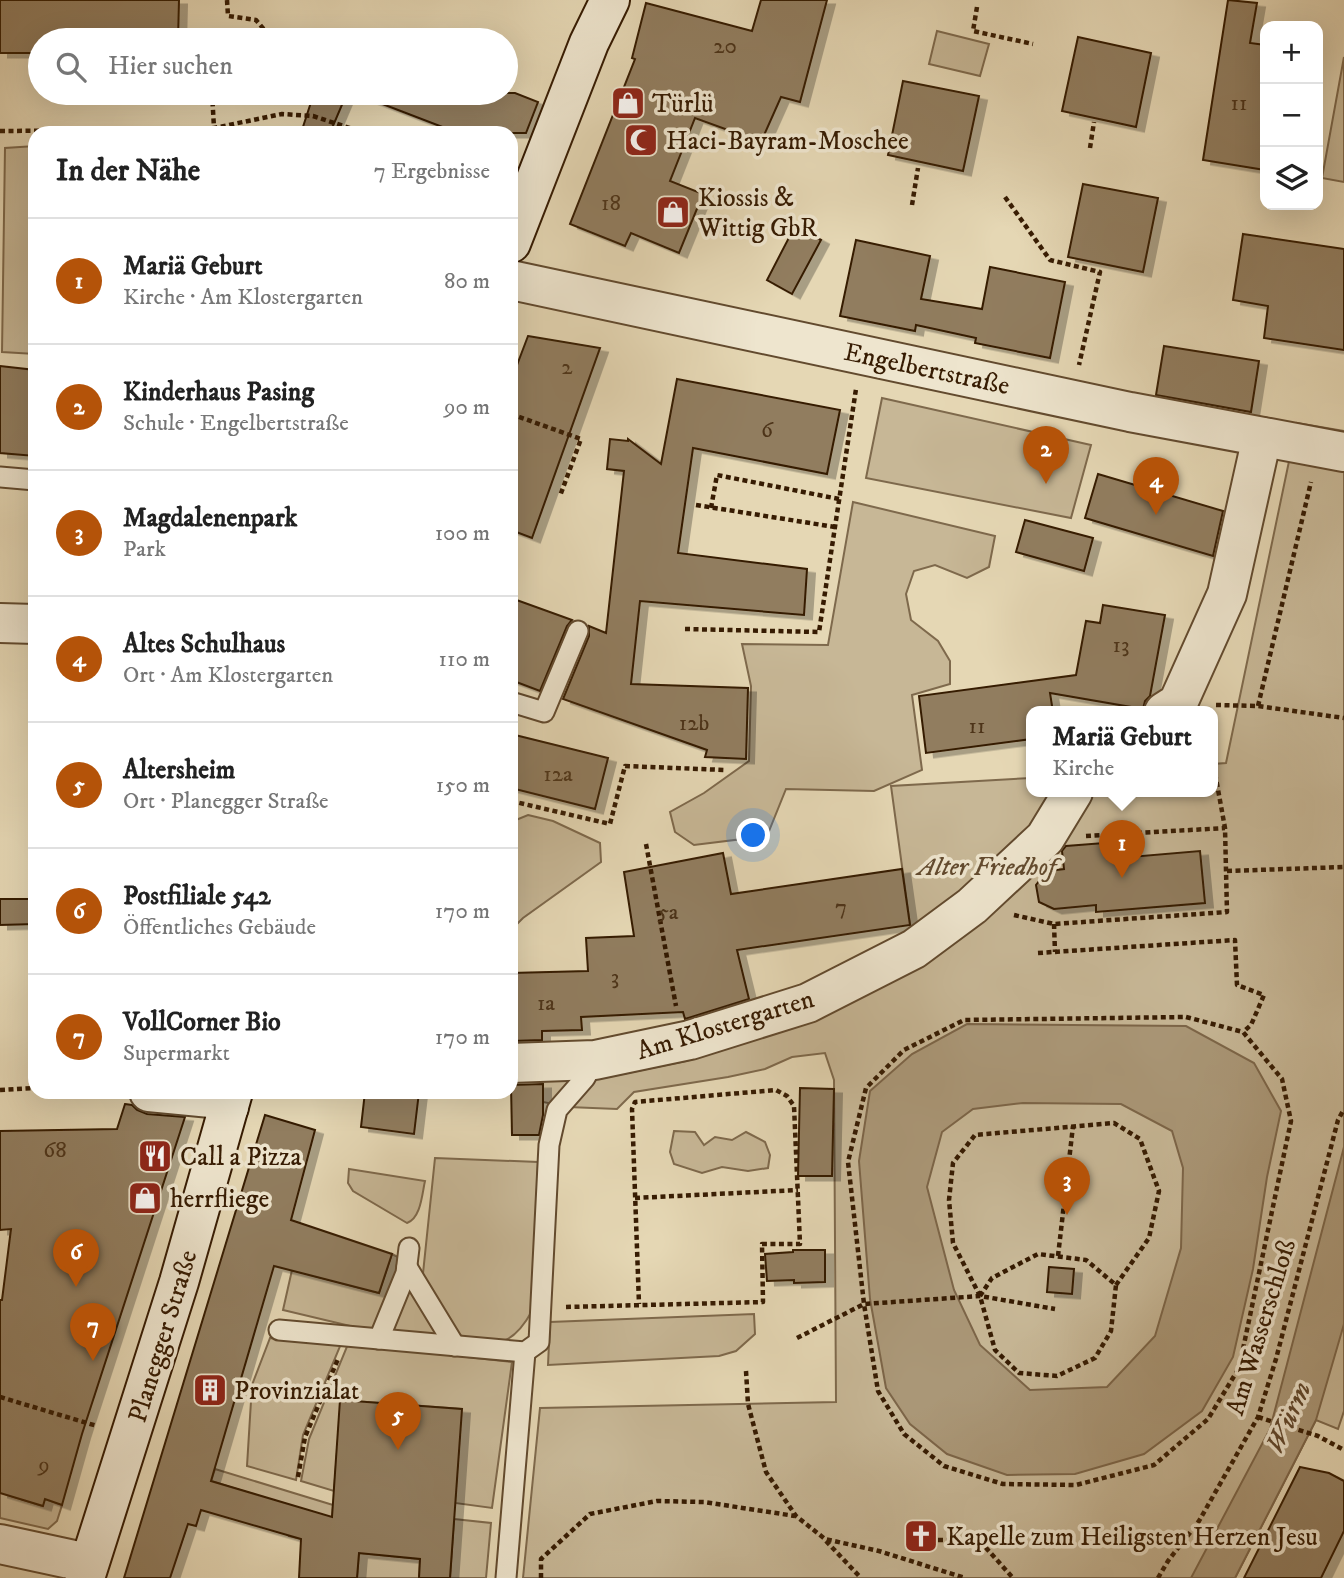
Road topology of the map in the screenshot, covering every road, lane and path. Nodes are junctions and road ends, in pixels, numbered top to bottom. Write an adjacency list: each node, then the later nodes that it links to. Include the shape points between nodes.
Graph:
1 (227, 0): 4 (path, via 228,16 256,19)
2 (610, 0): 17 (street)
3 (977, 7): 5 (path, via 972,31)
4 (263, 28)
5 (1033, 44)
6 (213, 105): 8 (path)
7 (1094, 121): 13 (path)
8 (214, 126)
9 (222, 126): 10 (path, via 282,114 313,116)
10 (344, 126)
11 (0, 131): 12 (path)
12 (28, 131)
13 (1090, 148)
14 (918, 168): 16 (path)
15 (1005, 197): 20 (path, via 1050,260 1100,272)
16 (912, 205)
17 (518, 225)
18 (518, 281): 19 (street, Engelbertstraße)
19 (862, 354): 22 (street, Engelbertstraße); 27 (path)
20 (1078, 366)
21 (518, 416): 26 (path, via 581,439)
22 (1262, 437): 23 (street, Engelbertstraße); 36 (street, via 1227,594)
23 (1332, 449): 38 (path)
24 (0, 477): 25 (lane)
25 (28, 479)
26 (561, 496)
27 (839, 499): 29 (path, via 717,475); 30 (path)
28 (695, 505): 29 (path)
29 (711, 508): 30 (path)
30 (835, 527): 33 (path, via 819,632)
31 (0, 623): 32 (street)
32 (28, 624)
33 (685, 629)
34 (578, 632): 35 (lane, via 544,712)
35 (518, 704)
36 (1171, 706)
37 (1218, 706): 38 (path)
38 (1258, 706): 39 (path)
39 (1344, 718)
40 (725, 770): 43 (path, via 625,766 610,824)
41 (1218, 790): 44 (path)
42 (1070, 797): 45 (street, Am Klostergarten)
43 (518, 803)
44 (1225, 828): 45 (path); 48 (path)
45 (1045, 838): 49 (street, Am Klostergarten)
46 (646, 844): 54 (path)
47 (1344, 867): 48 (path)
48 (1227, 871): 50 (path, via 1227,912)
49 (972, 906): 50 (path); 54 (street, Am Klostergarten, via 914,949 808,1003)
50 (1054, 924): 51 (path)
51 (1055, 952): 52 (path); 53 (path, via 1235,940 1237,985 1264,995 1251,1025)
52 (1038, 953)
53 (1243, 1032): 68 (path, via 1186,1017 964,1020 904,1050 866,1088 848,1162); 68 (path, via 1282,1079 1291,1121 1239,1368 1208,1419 1154,1465 1076,1485 1003,1484 944,1466 904,1434 878,1391)
54 (683, 1041): 55 (street, Am Klostergarten)
55 (596, 1060): 56 (street, Am Klostergarten); 69 (lane, via 557,1110)
56 (518, 1063)
57 (28, 1088): 58 (path)
58 (0, 1090)
59 (231, 1100): 80 (street, Planegger Straße)
60 (1344, 1109): 79 (path, Am Wasserschloß)
61 (1073, 1126): 64 (path); 65 (path, via 1114,1123 1140,1139 1159,1191 1149,1238); 66 (path, via 975,1135 953,1163 949,1200 953,1243)
62 (798, 1190): 63 (path); 63 (path, via 794,1106 776,1090 635,1102); 67 (path, via 800,1244 762,1244 763,1302)
63 (635, 1198): 67 (path)
64 (1058, 1256): 65 (path, via 1086,1260); 66 (path, via 1038,1254 992,1278)
65 (1116, 1285): 66 (path, via 1111,1331 1095,1358 1057,1376 1019,1373 995,1350)
66 (980, 1296): 68 (path); 70 (path)
67 (639, 1304): 69 (path)
68 (864, 1304): 73 (path)
69 (541, 1307): 76 (lane, via 539,1342)
70 (1055, 1308)
71 (279, 1330): 72 (lane)
72 (348, 1336): 74 (lane); 82 (path, via 305,1437)
73 (797, 1338)
74 (379, 1339): 75 (lane); 75 (lane, via 408,1257)
75 (456, 1346): 76 (lane)
76 (525, 1352): 88 (lane)
77 (746, 1371): 83 (path, via 748,1404 766,1472)
78 (0, 1398): 80 (path)
79 (1258, 1417): 81 (path, via 1318,1436); 93 (path, Am Wasserschloß, via 1199,1521)
80 (131, 1436): 87 (street, Planegger Straße)
81 (1344, 1450)
82 (298, 1476)
83 (796, 1516): 84 (path); 89 (path, via 704,1502 657,1501 590,1514 541,1559)
84 (825, 1539): 90 (path); 91 (path)
85 (938, 1540): 92 (path, via 979,1540)
86 (0, 1544): 87 (street)
87 (86, 1570)
88 (506, 1578)
89 (541, 1578)
90 (862, 1578)
91 (965, 1578)
92 (1013, 1578)
93 (1158, 1578)

